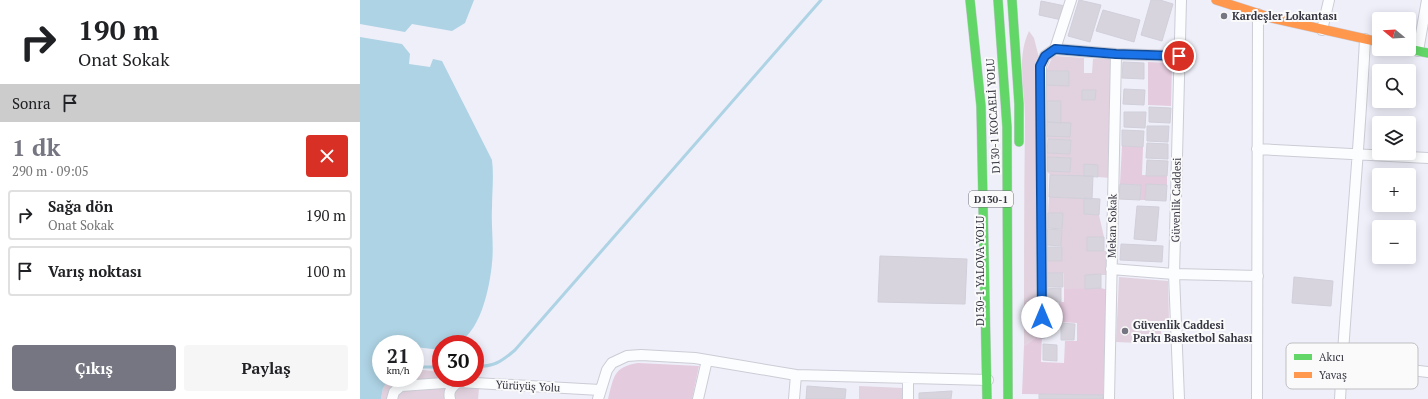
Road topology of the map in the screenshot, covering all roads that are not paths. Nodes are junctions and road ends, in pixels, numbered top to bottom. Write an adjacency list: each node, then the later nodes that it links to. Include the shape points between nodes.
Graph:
1 (970, 0): 34 (main road, via 981,106)
2 (998, 0): 20 (main road, D130-1 KOCAELİ YOLU / D130-1)
3 (1012, 0): 20 (main road, via 1019,104 1018,158)
4 (1071, 0): 14 (street)
5 (1181, 0): 18 (street, Güvenlik Caddesi)
6 (1216, 0): 9 (main road)
7 (1329, 0): 10 (street)
8 (1427, 0): 12 (street)
9 (1258, 14): 10 (main road); 21 (street)
10 (1322, 30): 11 (main road)
11 (1365, 39): 13 (main road); 22 (street)
12 (1416, 39)
13 (1372, 40)
14 (1055, 49): 17 (street); 27 (street, via 1045,56 1040,66)
15 (1416, 51): 16 (main road)
16 (1428, 53)
17 (1116, 54): 18 (street); 24 (street, Mekan Sokak)
18 (1179, 56): 25 (street, Güvenlik Caddesi)
19 (990, 101): 46 (main road, D130-1 YALOVA YOLU / D130-1)
20 (1007, 127): 47 (main road, D130-1 KOCAELİ YOLU / D130-1)
21 (1257, 149): 22 (street); 26 (street)
22 (1359, 155): 23 (street); 28 (street)
23 (1428, 158)
24 (1111, 270): 25 (street); 48 (street, Mekan Sokak)
25 (1174, 274): 26 (street); 49 (street, Güvenlik Caddesi)
26 (1258, 276): 50 (street)
27 (1042, 333)
28 (1343, 343)
29 (707, 360): 32 (street); 39 (street, via 626,356 612,363 607,370); 42 (street)
30 (1418, 371): 31 (street)
31 (1428, 372)
32 (796, 375): 33 (street); 43 (street)
33 (908, 378): 34 (street); 44 (street)
34 (988, 380): 45 (main road)
35 (432, 384): 40 (street, Yürüyüş Yolu, via 401,386 394,392)
36 (484, 384): 39 (street, Yürüyüş Yolu)
37 (452, 387): 41 (street)
38 (1341, 389): 51 (street)
39 (599, 395)
40 (392, 399)
41 (450, 399)
42 (698, 399)
43 (794, 399)
44 (908, 399)
45 (987, 399)
46 (993, 399)
47 (1008, 399)
48 (1109, 399)
49 (1179, 399)
50 (1257, 399)
51 (1340, 399)

